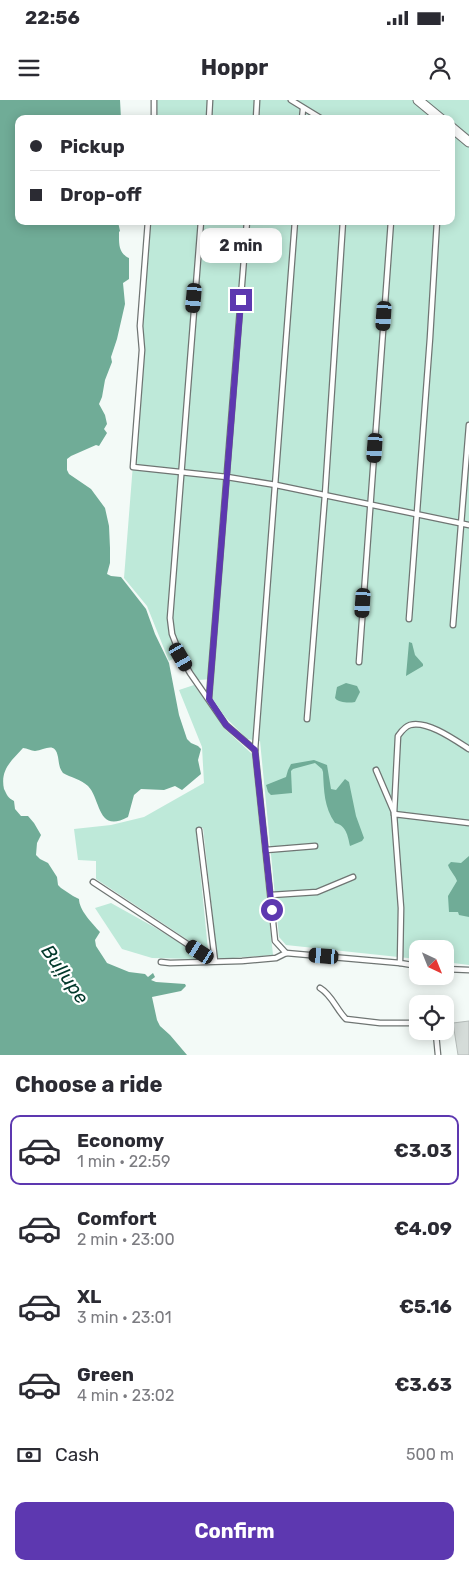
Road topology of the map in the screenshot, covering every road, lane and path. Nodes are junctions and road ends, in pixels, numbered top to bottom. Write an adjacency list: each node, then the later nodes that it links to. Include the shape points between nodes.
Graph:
1 (154, 100): 7 (lane)
2 (210, 100): 8 (lane)
3 (257, 100): 9 (lane)
4 (291, 100): 6 (lane)
5 (418, 100): 12 (street)
6 (303, 109): 10 (lane); 11 (lane)
7 (154, 115)
8 (209, 115)
9 (256, 115)
10 (302, 115)
11 (314, 115)
12 (436, 115)
13 (455, 130): 14 (street)
14 (469, 142)
15 (148, 225): 23 (lane, via 133,467)
16 (200, 225): 23 (lane)
17 (248, 225): 24 (lane)
18 (295, 225): 25 (lane)
19 (343, 225): 26 (lane)
20 (391, 225): 27 (lane)
21 (437, 225): 28 (lane)
22 (469, 425): 29 (lane)
23 (181, 472): 24 (lane); 34 (lane, via 170,618 181,657)
24 (227, 477): 25 (lane); 34 (lane)
25 (276, 485): 26 (lane); 37 (lane)
26 (325, 495): 27 (lane); 35 (lane)
27 (371, 505): 28 (lane); 33 (lane)
28 (417, 514): 29 (lane); 31 (lane)
29 (461, 524): 30 (lane); 32 (lane)
30 (469, 525)
31 (409, 619)
32 (453, 625)
33 (359, 662)
34 (209, 699): 37 (lane, via 226,725)
35 (307, 719)
36 (469, 748): 39 (lane, via 422,725 410,725 404,729 398,736)
37 (255, 750): 43 (lane)
38 (376, 770): 39 (lane)
39 (394, 814): 40 (lane); 50 (lane, via 401,908)
40 (469, 823)
41 (199, 830): 48 (lane)
42 (316, 846): 43 (lane)
43 (266, 850): 46 (lane)
44 (353, 877): 46 (lane, via 317,892)
45 (93, 882): 48 (lane)
46 (270, 895): 47 (lane, via 275,941)
47 (286, 953): 48 (lane, via 276,958); 50 (lane)
48 (215, 961): 49 (lane)
49 (161, 962)
50 (400, 963): 51 (lane)
51 (409, 964)
52 (454, 969): 53 (lane)
53 (469, 970)
54 (320, 988): 55 (lane, via 346,1019)
55 (409, 1023)
56 (437, 1040): 57 (lane)
57 (438, 1055)

